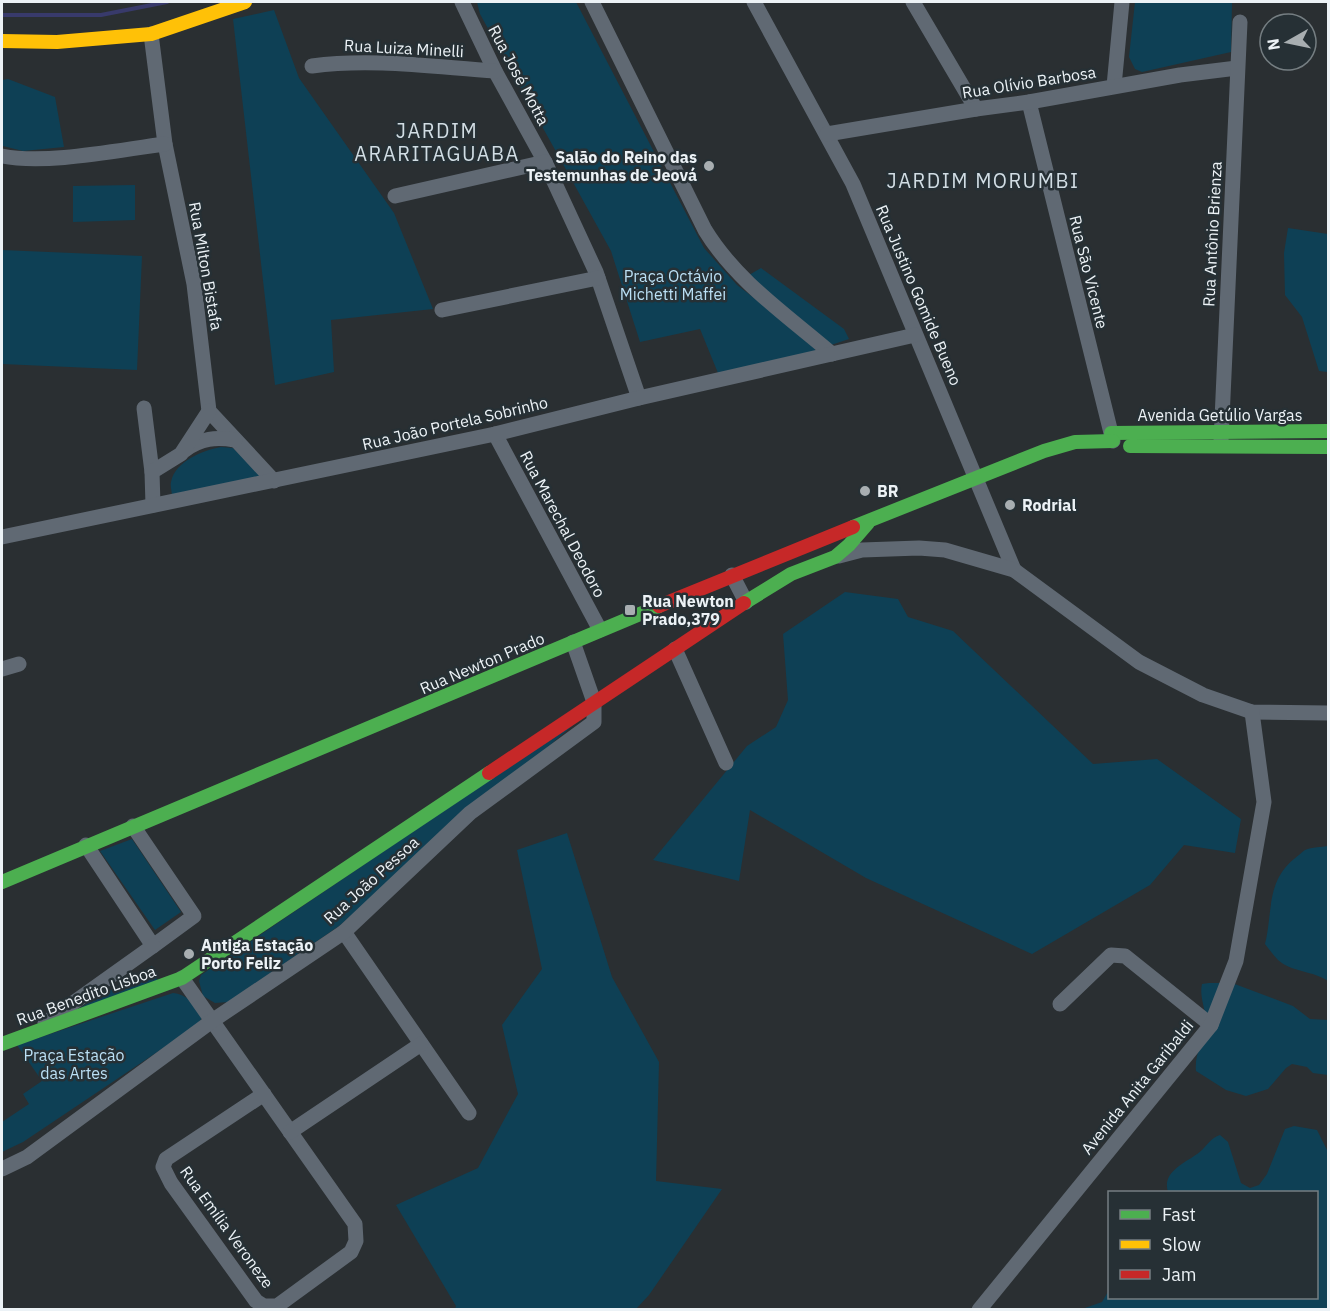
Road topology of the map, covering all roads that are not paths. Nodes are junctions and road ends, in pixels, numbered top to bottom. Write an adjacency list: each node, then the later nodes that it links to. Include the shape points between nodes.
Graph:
1 (245, 2): 8 (street)
2 (462, 2): 12 (street, Rua José Motta)
3 (592, 2): 24 (street, via 717,250 731,267)
4 (754, 2): 16 (street, Rua Justino Gomide Bueno)
5 (913, 2): 15 (street)
6 (1122, 2): 13 (street)
7 (1240, 22): 11 (street, Rua Antônio Brienza)
8 (151, 34): 9 (street, via 57,42); 17 (street, Rua Milton Bistafa)
9 (2, 41)
10 (312, 66): 12 (street, Rua Luiza Minelli, via 375,62)
11 (1237, 68): 13 (street, Rua Olívio Barbosa); 30 (street, Rua Antônio Brienza)
12 (495, 71): 19 (street, Rua José Motta)
13 (1114, 86): 14 (street, Rua Olívio Barbosa)
14 (1029, 102): 15 (street, Rua Olívio Barbosa); 32 (street, Rua São Vicente)
15 (976, 109): 16 (street, Rua Olívio Barbosa)
16 (827, 134): 23 (street, Rua Justino Gomide Bueno, via 853,184)
17 (165, 144): 18 (street, via 65,156); 27 (street, Rua Milton Bistafa, via 194,284)
18 (2, 156)
19 (545, 162): 20 (street); 21 (street, Rua José Motta)
20 (394, 196)
21 (598, 278): 22 (street); 25 (street, Rua José Motta)
22 (442, 310)
23 (915, 335): 24 (street, Rua João Portela Sobrinho); 36 (street, Rua Justino Gomide Bueno)
24 (832, 354): 25 (street, Rua João Portela Sobrinho)
25 (639, 398): 29 (street, Rua João Portela Sobrinho)
26 (144, 408): 35 (street)
27 (209, 411): 31 (street); 34 (street)
28 (1329, 431): 30 (street, Avenida Getúlio Vargas)
29 (495, 434): 37 (street, Rua João Portela Sobrinho); 45 (street, Rua Marechal Deodoro)
30 (1221, 439): 32 (street, Avenida Getúlio Vargas); 33 (street, Avenida Getúlio Vargas)
31 (236, 440): 34 (street, via 206,440); 37 (street)
32 (1115, 440): 36 (street, Avenida Getúlio Vargas, via 1075,442)
33 (1329, 447)
34 (181, 454): 35 (street)
35 (152, 472): 38 (street)
36 (976, 477): 39 (street, Rua Newton Prado); 42 (street, Rua Justino Gomide Bueno)
37 (273, 481): 38 (street, Rua João Portela Sobrinho)
38 (153, 504): 40 (street, Rua João Portela Sobrinho)
39 (871, 520): 41 (street); 43 (street, Rua Newton Prado)
40 (2, 537)
41 (835, 557): 42 (street, via 862,550 919,548 956,553); 44 (street, Rua Benedito Lisboa, via 791,574)
42 (1014, 570): 51 (street, via 1139,662 1203,695)
43 (732, 575): 44 (street); 45 (street, Rua Newton Prado)
44 (746, 602): 47 (street, Rua Benedito Lisboa)
45 (600, 630): 46 (street, Rua Newton Prado)
46 (573, 642): 50 (street); 54 (street, Rua Newton Prado)
47 (675, 649): 50 (street, Rua Benedito Lisboa); 53 (street)
48 (19, 664): 49 (street)
49 (2, 669)
50 (594, 702): 57 (street, Rua João Pessoa, via 594,722 470,813); 59 (street, Rua Benedito Lisboa)
51 (1252, 712): 52 (street); 62 (street, Avenida Anita Garibaldi, via 1264,802 1236,961)
52 (1329, 713)
53 (726, 763)
54 (133, 826): 55 (street, Rua Newton Prado); 58 (street, via 194,916)
55 (87, 845): 56 (street, Rua Newton Prado); 58 (street)
56 (2, 882)
57 (344, 932): 61 (street, Rua João Pessoa); 65 (street)
58 (153, 946): 63 (street)
59 (182, 978): 61 (street); 63 (street, Rua Benedito Lisboa)
60 (1059, 1004): 62 (street, via 1111,955 1125,956)
61 (212, 1022): 66 (street); 69 (street, Rua João Pessoa, via 27,1157)
62 (1211, 1025): 70 (street, Avenida Anita Garibaldi)
63 (32, 1032): 64 (street, Rua Benedito Lisboa)
64 (2, 1044)
65 (421, 1044): 67 (street); 68 (street)
66 (264, 1094): 68 (street); 68 (street, Rua Emília Veroneze, via 166,1159 163,1167 256,1301 264,1306 277,1306 351,1252 356,1241 355,1224)
67 (469, 1113)
68 (290, 1132)
69 (2, 1169)
70 (980, 1310)

